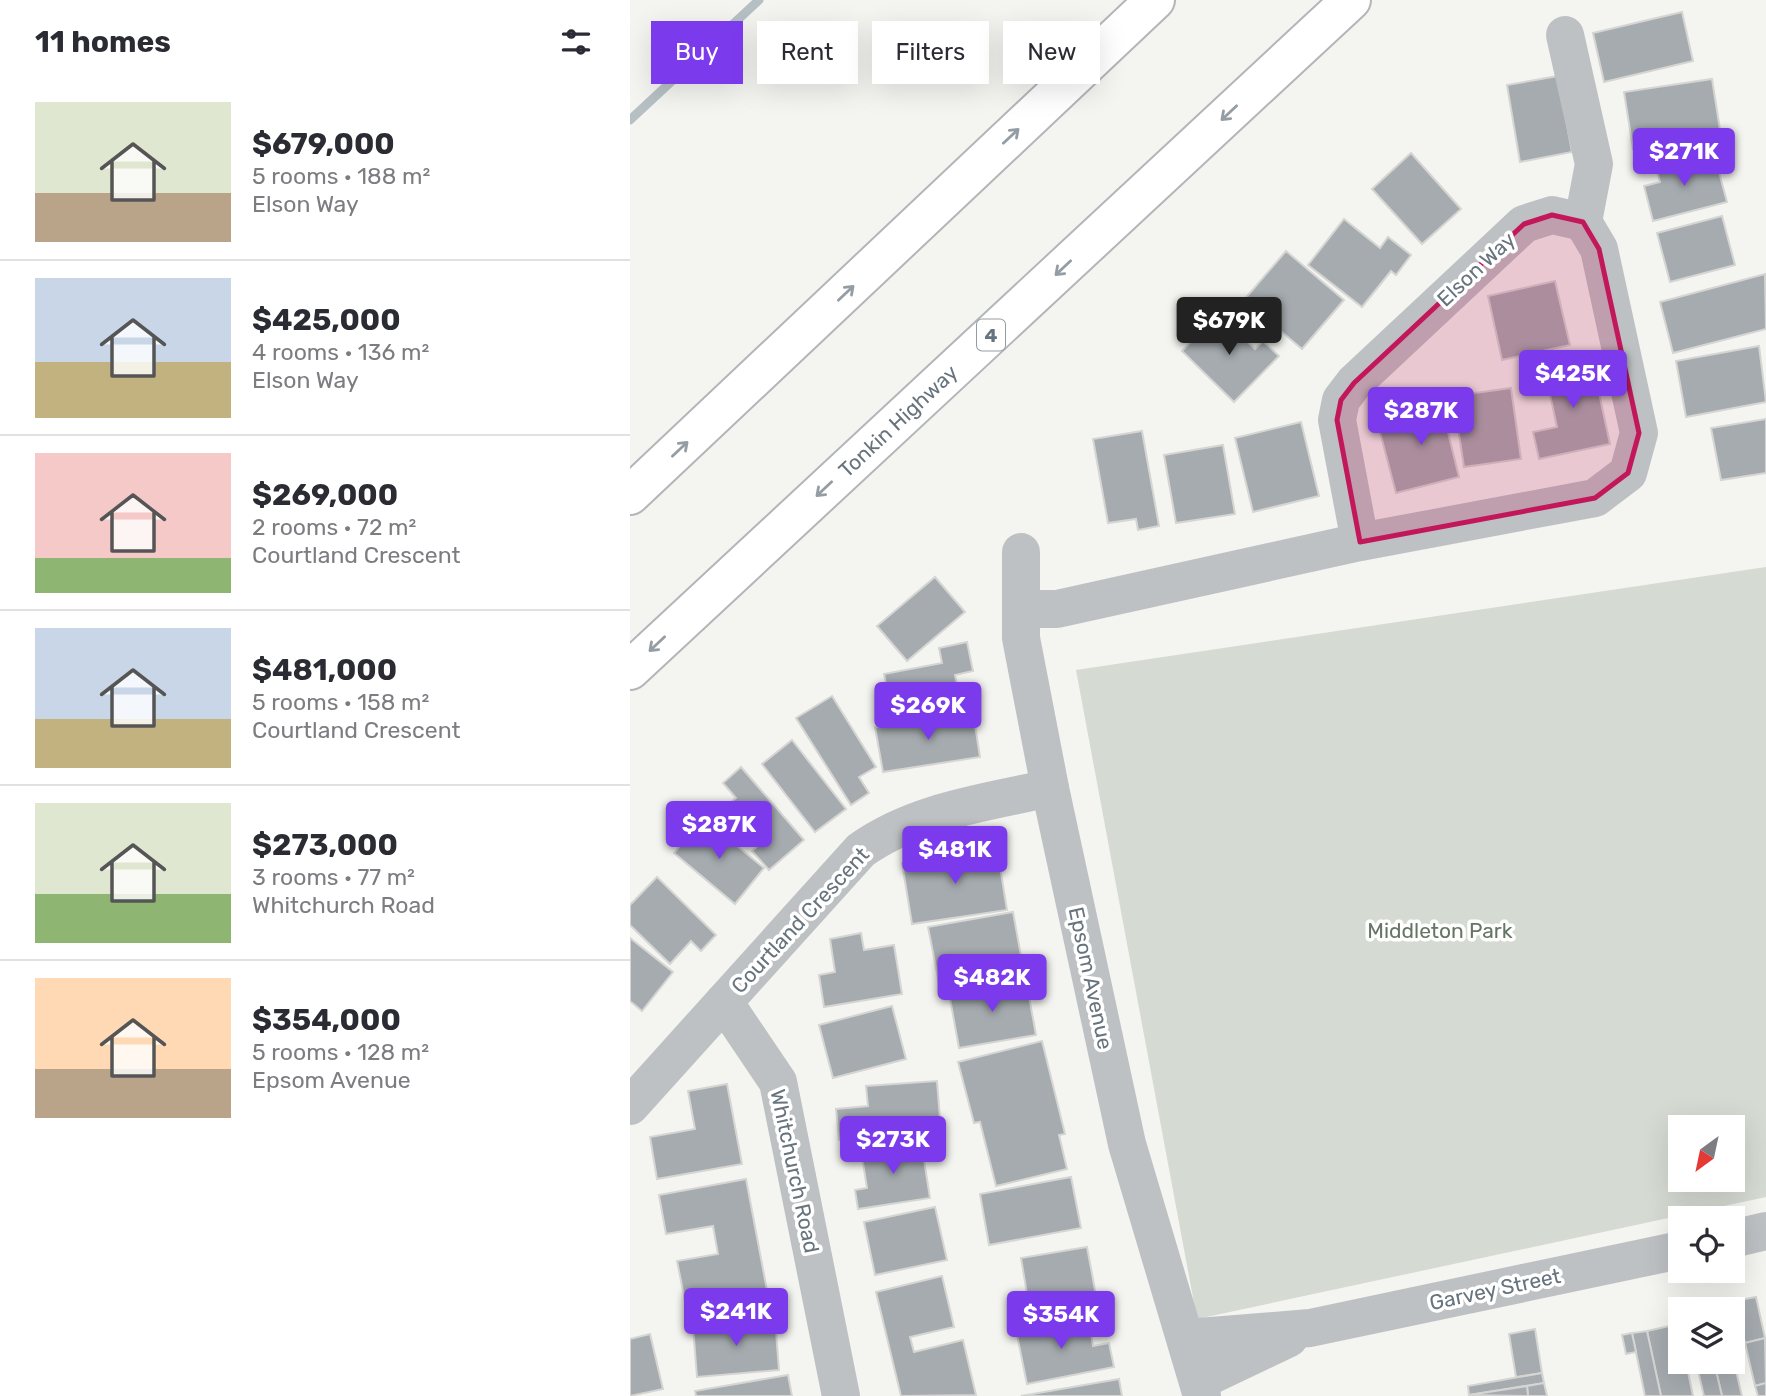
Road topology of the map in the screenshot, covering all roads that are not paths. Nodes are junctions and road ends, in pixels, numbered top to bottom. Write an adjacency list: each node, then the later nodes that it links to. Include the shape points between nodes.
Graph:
1 (1155, 0): 5 (highway, one-way to 1)
2 (1351, 0): 9 (highway, Tonkin Highway / 4, one-way to 9)
3 (1564, 36): 4 (street, via 1594,164)
4 (1583, 222): 6 (street, Elson Way, via 1552,215 1524,224 1341,400 1337,420); 6 (street, via 1599,249 1639,433 1628,473 1595,498)
5 (630, 495)
6 (1360, 542): 8 (street, via 1057,609)
7 (1021, 552): 8 (street, Epsom Avenue)
8 (1021, 609): 10 (street, Epsom Avenue, via 1021,638)
9 (630, 670)
10 (1050, 788): 11 (street, Courtland Crescent, via 921,817 885,833 861,850); 17 (street, Epsom Avenue, via 1127,1144)
11 (724, 1002): 12 (street, Courtland Crescent); 19 (street, Whitchurch Road, via 778,1082)
12 (630, 1106)
13 (1766, 1231): 14 (street)
14 (1745, 1235)
15 (1668, 1253): 16 (street, Garvey Street)
16 (1310, 1328): 17 (street, Garvey Street); 18 (street, Garvey Street)
17 (1186, 1338): 18 (street, Epsom Avenue)
18 (1201, 1388)
19 (841, 1396)

